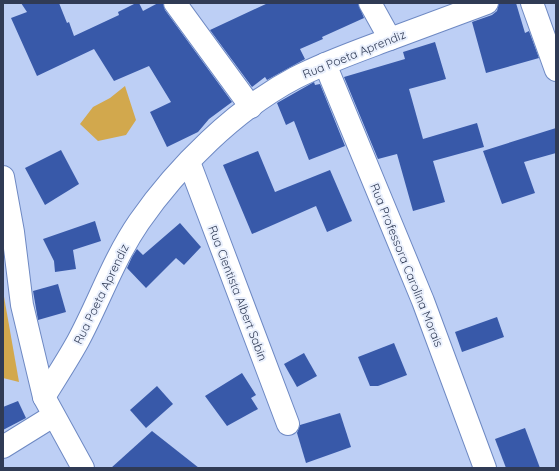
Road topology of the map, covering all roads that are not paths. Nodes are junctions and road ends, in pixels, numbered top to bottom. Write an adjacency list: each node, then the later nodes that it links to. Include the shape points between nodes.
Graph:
1 (175, 3): 8 (street)
2 (370, 3): 5 (street)
3 (487, 3): 5 (street, Rua Poeta Aprendiz)
4 (532, 3): 7 (street)
5 (390, 39): 6 (street, Rua Poeta Aprendiz)
6 (325, 64): 8 (street, Rua Poeta Aprendiz, via 295,78); 15 (street, Rua Professora Carolina Morais, via 422,301)
7 (556, 70)
8 (251, 107): 9 (street, Rua Poeta Aprendiz)
9 (189, 162): 11 (street, Rua Poeta Aprendiz, via 138,222 118,256); 12 (street, Rua Cientista Albert Sabin)
10 (3, 177): 11 (street, via 22,305)
11 (49, 406): 13 (street); 14 (street)
12 (288, 424)
13 (3, 447)
14 (83, 468)
15 (485, 468)

